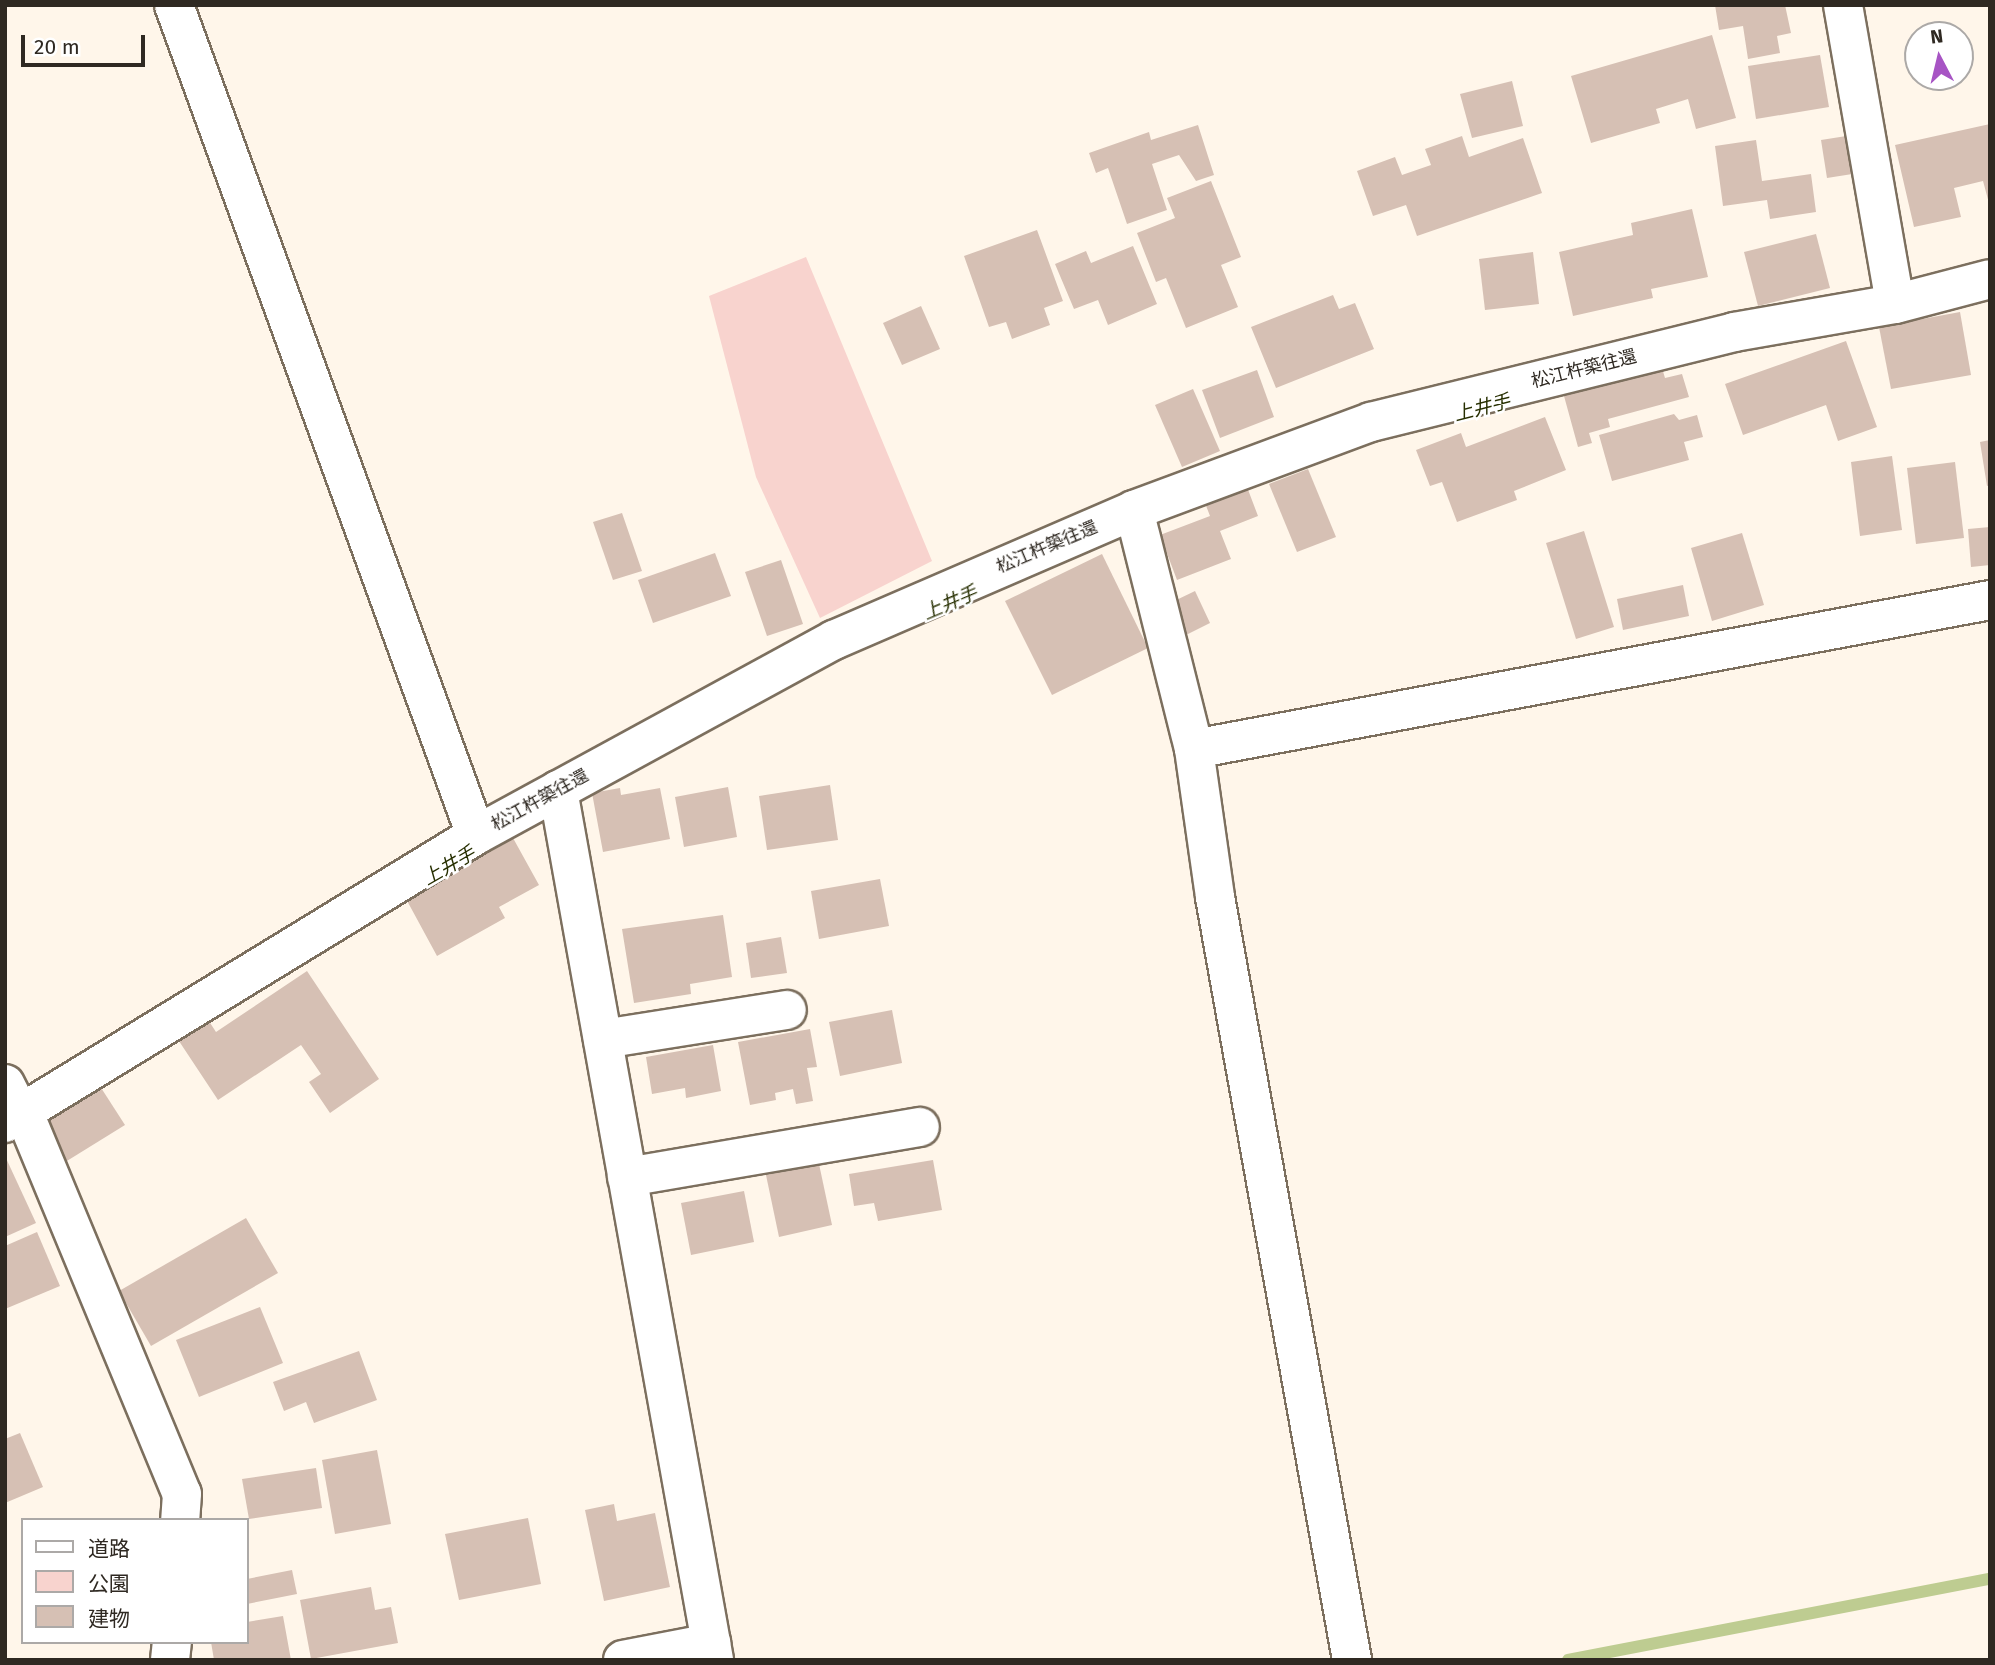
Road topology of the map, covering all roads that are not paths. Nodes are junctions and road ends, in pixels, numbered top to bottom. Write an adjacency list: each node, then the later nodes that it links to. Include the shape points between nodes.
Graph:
1 (174, 5): 9 (street)
2 (1843, 5): 4 (street)
3 (1990, 279): 4 (street, 松江杵築往還)
4 (1895, 304): 5 (street, 松江杵築往還, via 1734,332 1371,422)
5 (1134, 509): 7 (street); 8 (street, 松江杵築往還, via 834,640)
6 (1990, 600): 7 (street)
7 (1194, 749): 18 (street, via 1215,897)
8 (558, 790): 9 (street, 松江杵築往還); 11 (street)
9 (476, 835): 12 (street, 松江杵築往還)
10 (787, 1010): 11 (street)
11 (603, 1040): 14 (street)
12 (14, 1109): 15 (street, via 182,1494)
13 (920, 1127): 14 (street)
14 (627, 1177): 16 (street)
15 (180, 1518)
16 (712, 1651): 17 (street)
17 (623, 1660)
18 (1352, 1660)

